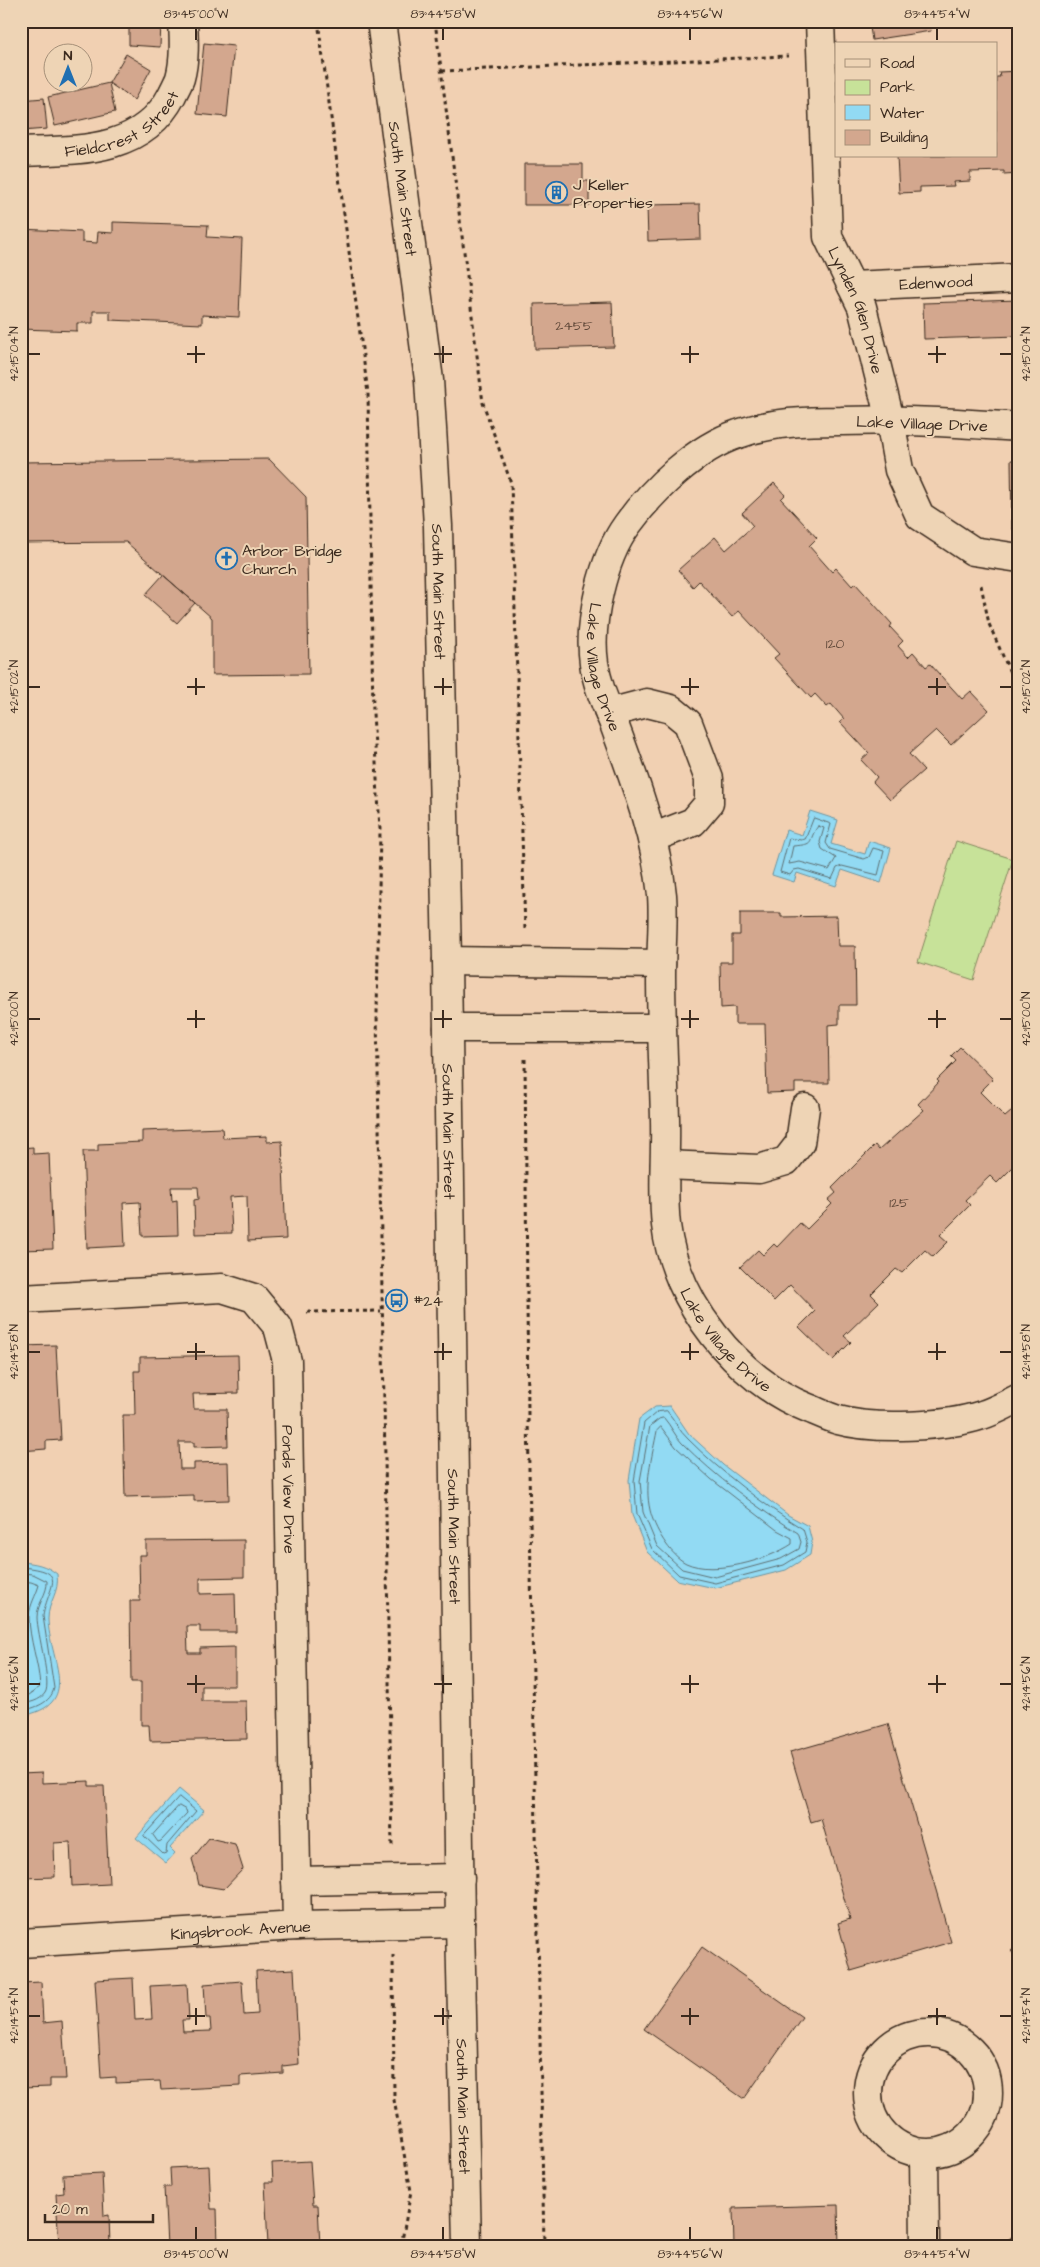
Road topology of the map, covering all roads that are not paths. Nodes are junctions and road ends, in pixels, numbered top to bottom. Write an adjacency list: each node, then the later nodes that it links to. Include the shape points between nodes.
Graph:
1 (183, 21): 4 (street, Fieldcrest Street, via 184,53 180,79 163,112 148,127 114,144)
2 (381, 21): 12 (street, South Main Street, via 429,380 438,526)
3 (820, 21): 6 (street, Lynden Glen Drive, via 828,237)
4 (21, 152)
5 (1019, 278): 6 (street, Edenwood)
6 (852, 286): 7 (street, Lynden Glen Drive, via 862,307)
7 (890, 420): 8 (street, Lake Village Drive); 9 (street, Lynden Glen Drive, via 899,470 920,516 973,551); 10 (street, Lake Village Drive, via 807,421 737,434 706,450 657,488 618,537 605,569 595,614 593,661)
8 (1019, 427)
9 (1019, 558)
10 (609, 713): 11 (street, Lake Village Drive); 11 (street, via 646,703 670,709 688,723 709,779 709,802 693,822)
11 (652, 838): 13 (street, Lake Village Drive, via 662,896)
12 (447, 961): 13 (street); 14 (street, South Main Street)
13 (661, 964): 15 (street, Lake Village Drive)
14 (448, 1028): 15 (street); 20 (street, South Main Street)
15 (661, 1028): 17 (street, Lake Village Drive)
16 (805, 1108): 17 (street, via 800,1143 786,1161 759,1169)
17 (665, 1165): 19 (street, Lake Village Drive, via 666,1227 678,1271 698,1312 718,1341 758,1381 796,1403 839,1420 887,1427 980,1416)
18 (21, 1299): 21 (street, Ponds View Drive, via 222,1288 254,1298 278,1327 287,1361)
19 (1019, 1398)
20 (460, 1878): 21 (street); 22 (street, South Main Street)
21 (296, 1881): 23 (street, Ponds View Drive)
22 (460, 1923): 23 (street, Kingsbrook Avenue); 26 (street, South Main Street)
23 (297, 1926): 24 (street, Kingsbrook Avenue)
24 (21, 1943)
25 (924, 2154): 25 (street, via 905,2149 888,2139 868,2105 868,2085 874,2066 886,2050 902,2038 921,2033 941,2033 960,2041 975,2054 985,2072 989,2091 987,2111 977,2129 963,2143 944,2151); 27 (street)
26 (466, 2246)
27 (925, 2246)

